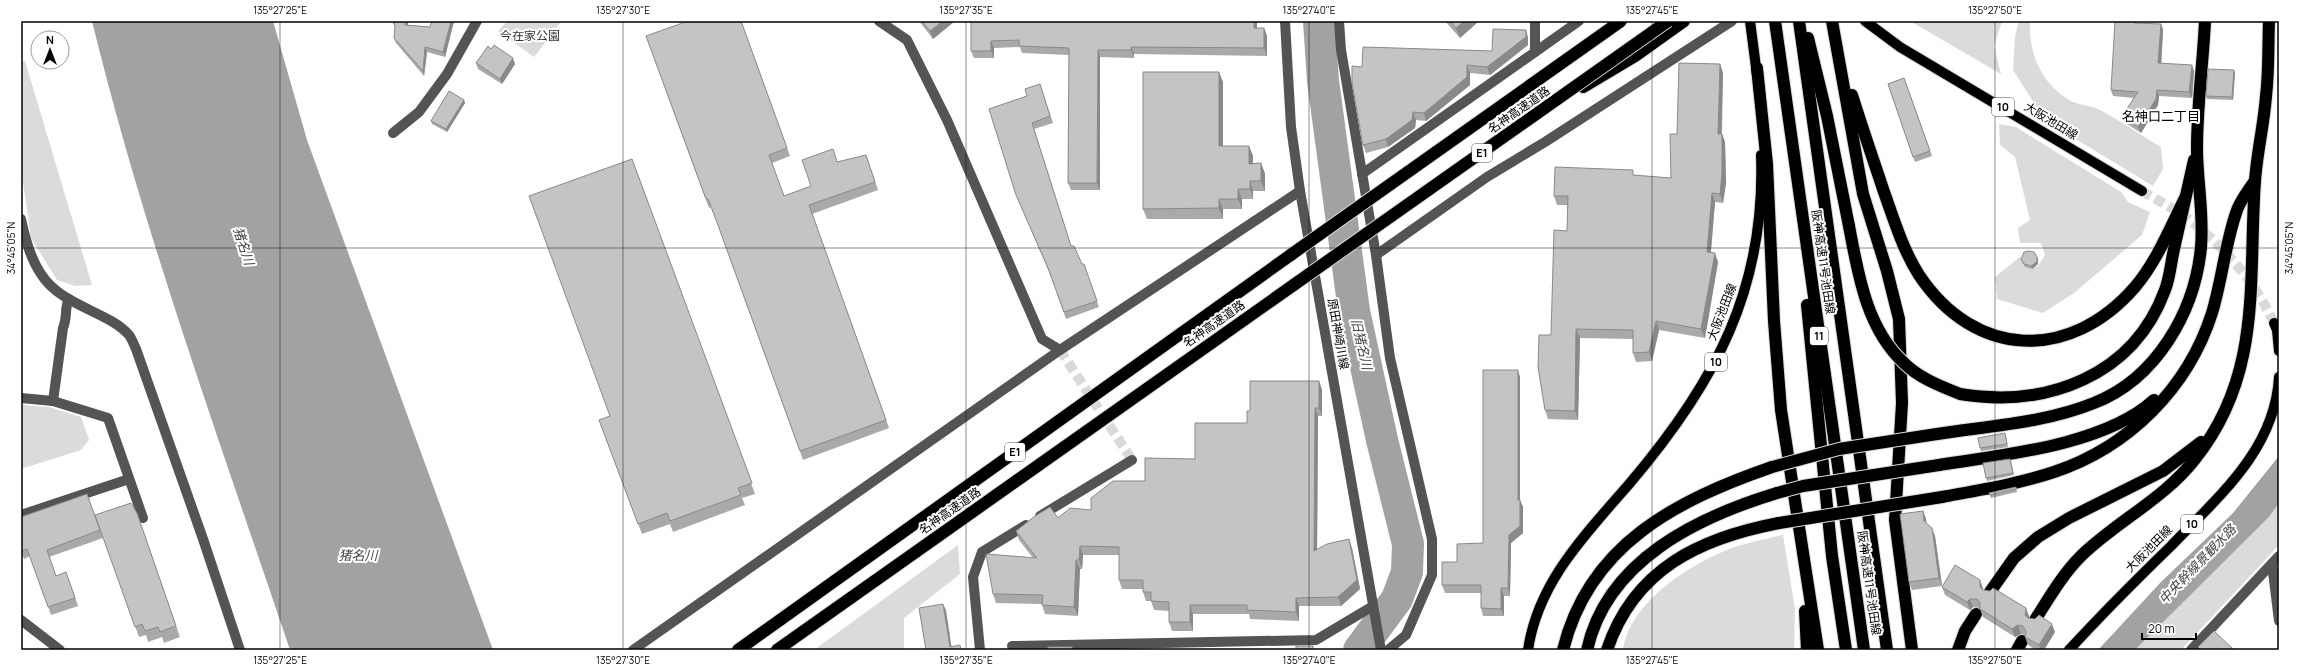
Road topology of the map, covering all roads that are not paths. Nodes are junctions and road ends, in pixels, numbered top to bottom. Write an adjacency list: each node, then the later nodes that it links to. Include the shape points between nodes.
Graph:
1 (476, 21): 23 (street, via 447,74 419,112)
2 (879, 21): 36 (street, via 907,40 948,120 1042,339)
3 (1284, 21): 28 (street, 原田神崎川線, via 1291,127)
4 (1339, 21): 26 (street, via 1341,50)
5 (1535, 21): 19 (street)
6 (1579, 21): 19 (street)
7 (1621, 21): 59 (highway, 名神高速道路 / E1, bridge)
8 (1668, 21): 22 (highway, 名神高速道路 / E1, bridge)
9 (1684, 21): 22 (highway, bridge, via 1635,56)
10 (1732, 21): 32 (street, via 1487,177)
11 (1750, 21): 21 (main road, 大阪池田線 / 10)
12 (1775, 21): 24 (highway, 阪神高速11号池田線 / 11)
13 (1799, 21): 72 (highway, 阪神高速11号池田線 / 11)
14 (1804, 21): 30 (highway, bridge, via 1827,116 1863,291 1870,312 1889,348 1921,376 1960,394 2006,398 2052,392 2095,374 2113,363 2146,329 2166,289)
15 (1832, 21): 20 (highway)
16 (1865, 21): 29 (main road, 大阪池田線 / 10, via 1900,47)
17 (2205, 21): 25 (highway)
18 (2269, 21): 27 (highway, via 2266,96)
19 (1535, 52): 26 (street)
20 (1839, 58): 30 (highway, via 1897,231 1908,255 1931,292 1944,306 1975,328 1992,336 2028,342 2046,340 2082,328 2100,318 2118,304 2148,269); 73 (highway, via 1864,194 1890,279 1899,319 1902,390 1895,520)
21 (1757, 68): 46 (highway, via 1769,195 1777,365); 64 (main road, 大阪池田線 / 10, via 1761,159 1759,218 1752,267 1737,315 1715,364 1686,412 1561,566 1540,605)
22 (1543, 111): 60 (highway, 名神高速道路 / E1, bridge)
23 (393, 133)
24 (1792, 142): 70 (highway, via 1796,207 1832,556); 71 (highway, 阪神高速11号池田線 / 11)
25 (2197, 147): 30 (highway); 65 (highway, bridge, via 2202,224 2198,268 2186,308 2176,329 2147,368 2132,382 2114,394 2071,411 1839,449 1772,467 1692,500 1646,527 1607,562 1583,596 1569,626)
26 (1362, 174): 32 (street)
27 (2255, 180): 35 (highway, via 2236,212); 41 (highway, via 2253,269 2246,336 2235,387)
28 (1300, 191): 36 (street); 49 (street, 原田神崎川線)
29 (2142, 191)
30 (2186, 198)
31 (21, 219): 33 (street, via 41,275 52,288)
32 (1376, 255): 63 (street, via 1390,358 1432,539 1432,575 1406,635)
33 (69, 299): 40 (street, via 66,305 67,320 63,328); 57 (street, via 117,326 129,336 136,349)
34 (2277, 328): 37 (main road)
35 (2204, 336): 66 (highway, bridge, via 2184,368 2166,390 2134,415 2093,434 2047,446 1802,486 1727,509 1704,520 1657,549 1622,581 1597,623); 67 (highway, bridge, via 2193,359 2168,395 2133,429 2101,451 2075,464 2035,478 1942,497 1779,523 1720,537 1673,561 1652,577 1636,594 1613,631)
36 (1060, 350): 58 (street)
37 (2279, 351)
38 (2279, 378): 75 (main road, 大阪池田線 / 10, via 2273,415 2252,458 2215,501)
39 (21, 398): 40 (street)
40 (53, 401): 43 (street, via 108,418)
41 (2219, 424): 48 (highway, via 2193,449 2163,471 2069,518 2038,537 2014,558); 52 (highway, via 2195,460 2180,476 2071,567)
42 (1132, 460): 61 (street, via 982,552 973,577)
43 (130, 479): 44 (street); 45 (street)
44 (21, 515)
45 (143, 518)
46 (1799, 535): 68 (highway); 69 (highway)
47 (2276, 560): 53 (street); 76 (street)
48 (1990, 592)
49 (1373, 606): 55 (street, via 1316,640); 62 (street, 原田神崎川線)
50 (1976, 614): 74 (highway, via 1965,631)
51 (21, 620): 56 (street)
52 (2035, 620)
53 (2279, 621)
54 (1012, 646): 55 (street)
55 (1117, 647)
56 (60, 650)
57 (240, 650)
58 (633, 650)
59 (738, 650)
60 (777, 650)
61 (980, 650)
62 (1381, 650)
63 (1388, 650)
64 (1528, 650)
65 (1563, 650)
66 (1587, 650)
67 (1607, 650)
68 (1807, 650)
69 (1818, 650)
70 (1846, 650)
71 (1864, 650)
72 (1887, 650)
73 (1912, 650)
74 (1958, 650)
75 (2069, 650)
76 (2191, 650)

